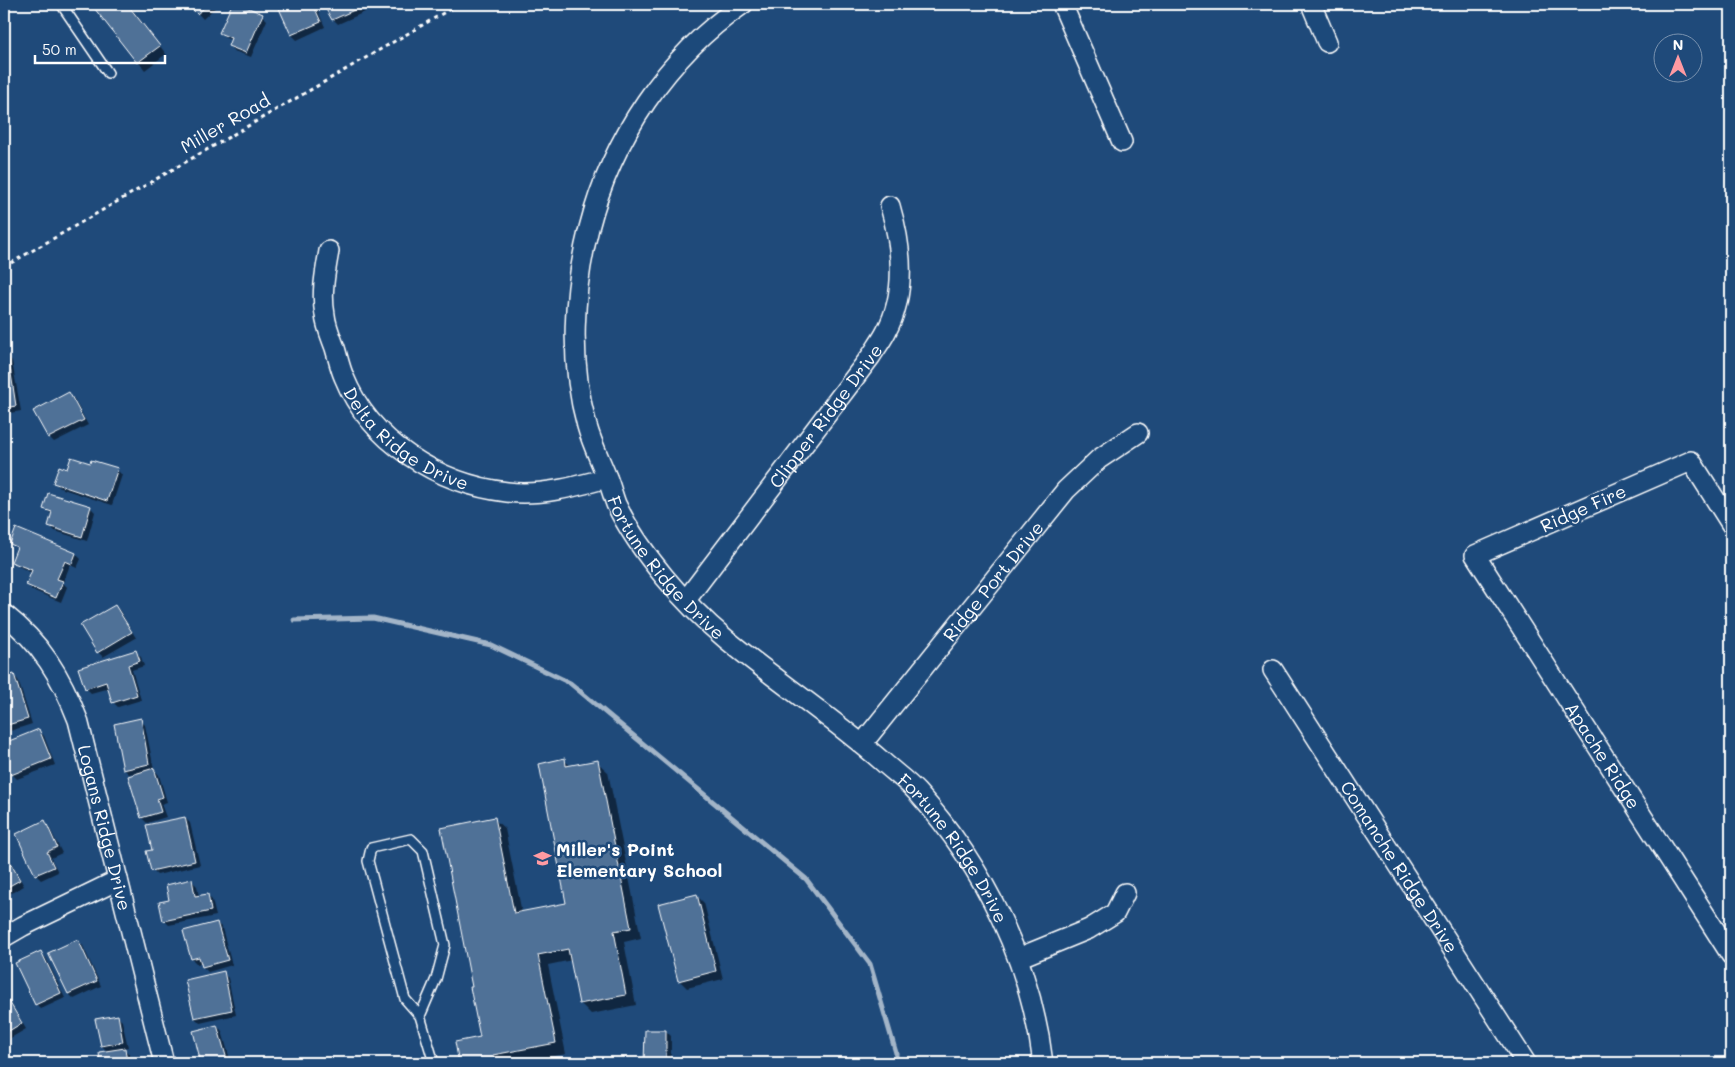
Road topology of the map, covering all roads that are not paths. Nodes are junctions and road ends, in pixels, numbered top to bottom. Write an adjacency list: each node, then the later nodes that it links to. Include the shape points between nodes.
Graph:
1 (61, 4): 6 (lane)
2 (743, 4): 11 (street, Fortune Ridge Drive, via 705,34 652,92 612,160 593,211 576,295 575,338 587,425)
3 (1062, 4): 7 (street)
4 (1311, 4): 5 (street)
5 (1327, 42)
6 (108, 73)
7 (1122, 142)
8 (890, 206): 14 (street, Clipper Ridge Drive, via 901,266 897,300 886,332)
9 (329, 251): 11 (street, Delta Ridge Drive, via 323,284 325,316 344,378 365,414 394,444 441,474 488,489 550,491)
10 (1138, 433): 17 (street, Ridge Port Drive, via 1099,459 1066,490)
11 (607, 478): 14 (street, Fortune Ridge Drive, via 616,504 639,542)
12 (1731, 524): 13 (street, Ridge Fire, via 1691,461)
13 (1475, 555): 21 (street, Apache Ridge)
14 (686, 600): 17 (street, Fortune Ridge Drive, via 701,618)
15 (4, 614): 18 (street, Logans Ridge Drive, via 37,644 69,696 78,720)
16 (1273, 670): 27 (street, Comanche Ridge Drive)
17 (862, 744): 22 (street, Fortune Ridge Drive, via 915,790 956,839 1005,925)
18 (118, 880): 20 (street); 24 (street, Logans Ridge Drive)
19 (1126, 893): 22 (street, via 1115,913 1089,929)
20 (4, 937)
21 (1731, 955)
22 (1018, 958): 26 (street, Fortune Ridge Drive, via 1031,1000)
23 (420, 1016): 23 (lane, via 436,979 445,945 423,851 412,839 371,848 368,860 405,999); 25 (lane)
24 (164, 1063)
25 (434, 1063)
26 (1043, 1063)
27 (1526, 1063)

